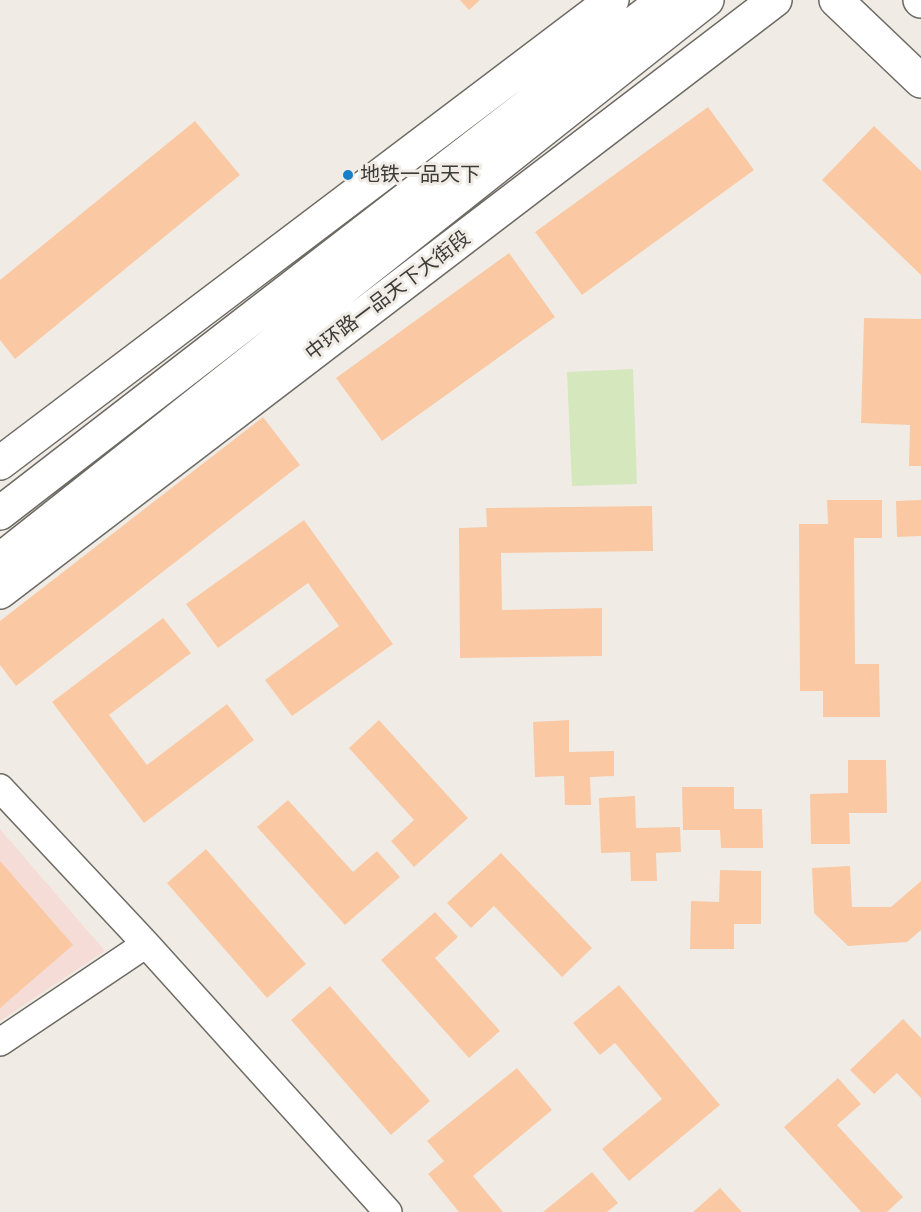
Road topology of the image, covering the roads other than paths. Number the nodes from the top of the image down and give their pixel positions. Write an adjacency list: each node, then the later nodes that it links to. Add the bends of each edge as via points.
1 (612, 0): 7 (main road)
2 (664, 0): 8 (main road)
3 (707, 0): 9 (main road)
4 (775, 0): 10 (main road, 中环路一品天下大街段)
5 (836, 0): 6 (main road)
6 (921, 81)
7 (0, 463)
8 (0, 513)
9 (0, 560)
10 (0, 592)
11 (0, 788): 12 (street)
12 (146, 944): 13 (street); 14 (street)
13 (0, 1042)
14 (388, 1212)

